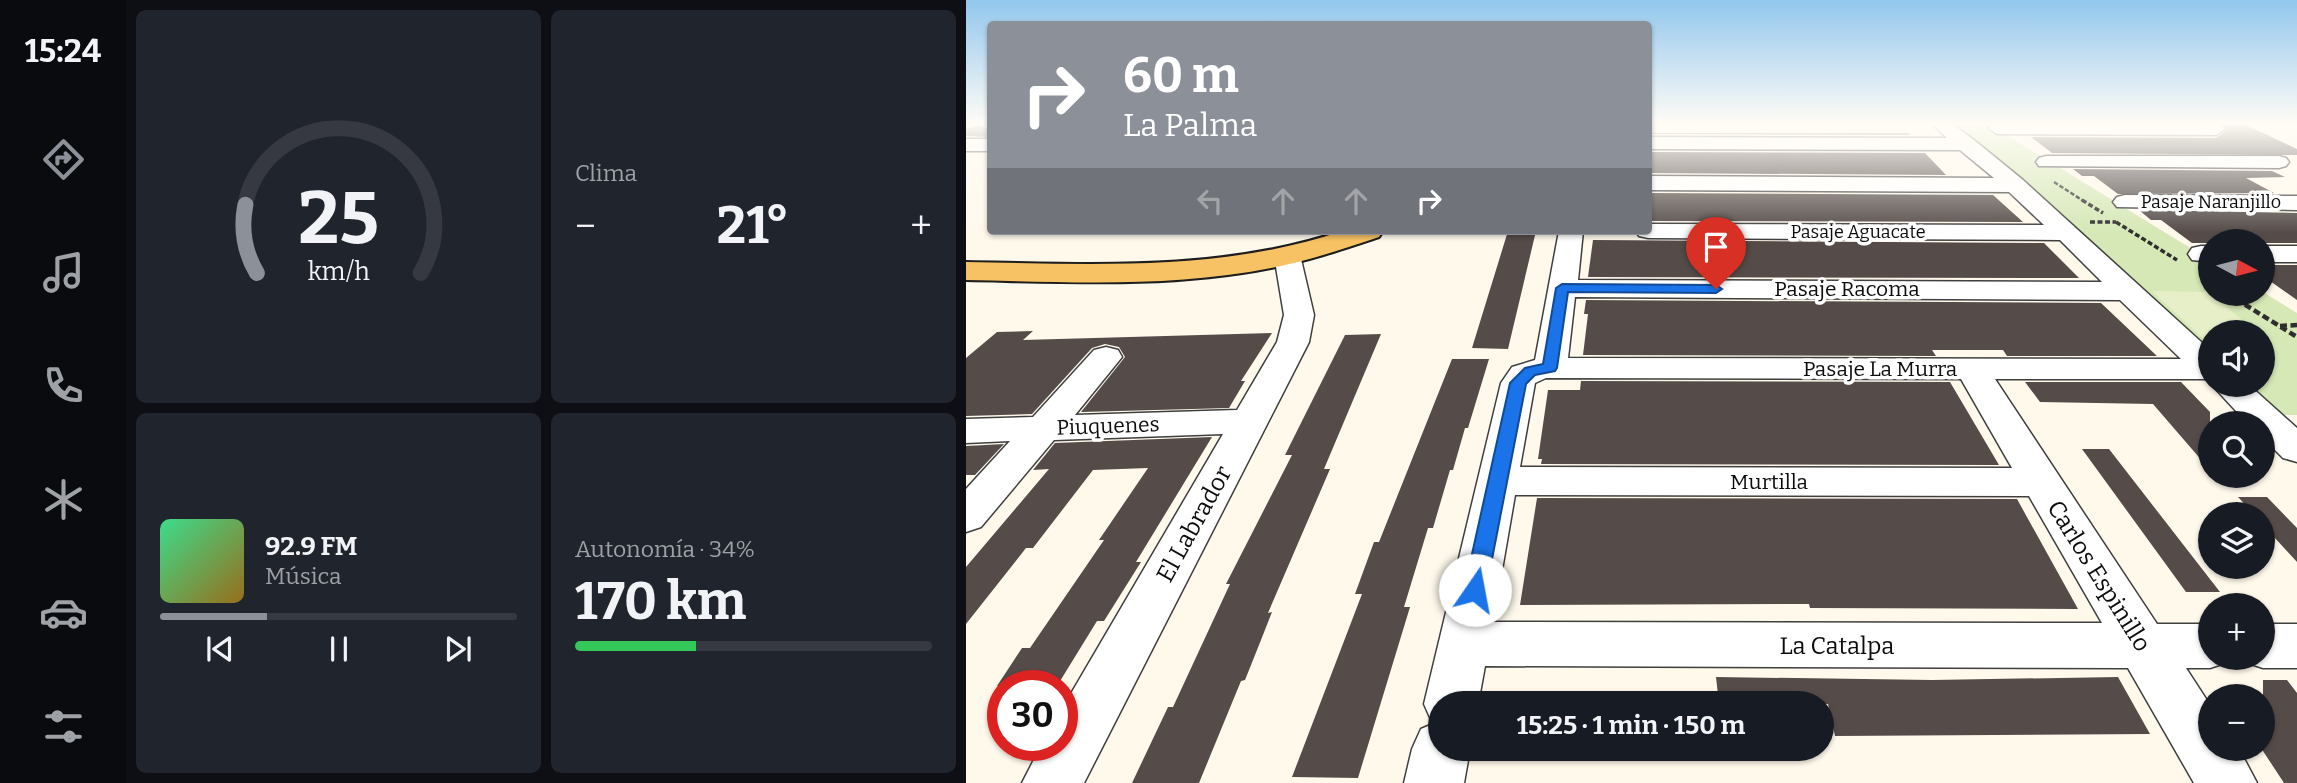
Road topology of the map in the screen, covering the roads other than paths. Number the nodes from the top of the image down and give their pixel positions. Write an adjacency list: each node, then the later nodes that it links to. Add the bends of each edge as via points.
1 (1985, 160): 5 (street)
2 (2288, 166): 3 (street)
3 (2046, 169)
4 (1652, 183): 5 (street)
5 (2015, 185): 9 (street)
6 (2125, 201): 7 (street, Pasaje Naranjillo)
7 (2297, 203)
8 (1652, 231): 9 (street, Pasaje Aguacate)
9 (2067, 233): 17 (street)
10 (1356, 235): 14 (main road)
11 (1571, 235): 16 (street)
12 (2275, 254): 13 (street)
13 (2297, 254)
14 (1287, 256): 15 (main road, via 1151,272); 24 (street, El Labrador, via 1298,327)
15 (966, 271)
16 (1570, 288): 17 (street, Pasaje Racoma); 20 (street)
17 (2128, 291): 19 (street)
18 (1106, 357): 25 (street)
19 (2198, 357)
20 (1550, 368): 22 (street, Pasaje La Murra); 28 (street, via 1536,369 1520,379)
21 (2198, 368): 22 (street, Pasaje La Murra)
22 (1972, 369): 29 (street, Carlos Espinillo)
23 (2242, 397): 27 (street)
24 (1250, 421): 25 (street, Piuquenes); 38 (street, El Labrador)
25 (1043, 429): 26 (street, Piuquenes); 30 (street)
26 (966, 431)
27 (2297, 449)
28 (1497, 481): 29 (street, Murtilla); 31 (street)
29 (2041, 482): 35 (street, Carlos Espinillo)
30 (966, 516)
31 (1463, 644): 35 (street, La Catalpa); 36 (street)
32 (2198, 646): 35 (street, La Catalpa)
33 (2275, 646): 34 (street)
34 (2297, 646)
35 (2142, 647): 40 (street, Carlos Espinillo)
36 (1454, 691)
37 (1439, 761): 39 (street)
38 (1052, 783)
39 (1434, 783)
40 (2227, 783)

